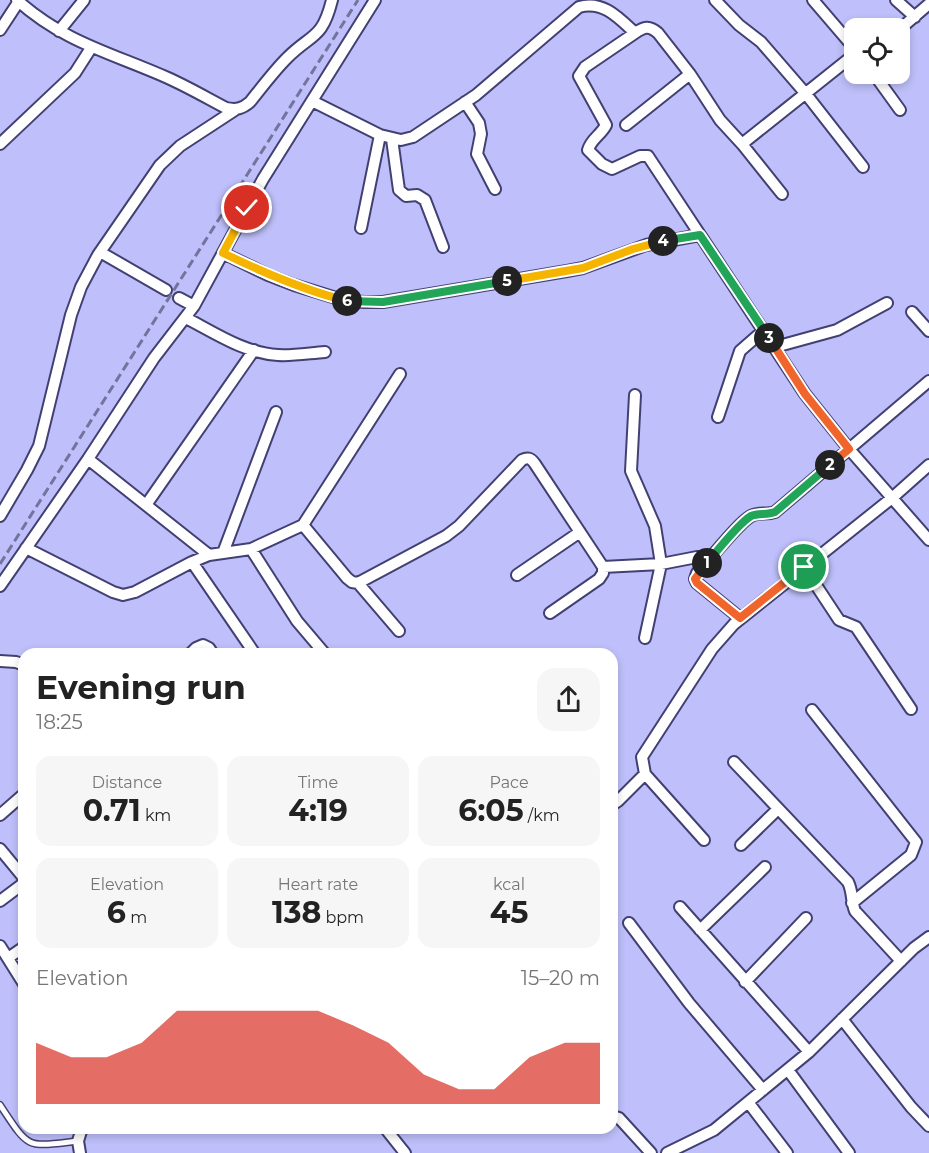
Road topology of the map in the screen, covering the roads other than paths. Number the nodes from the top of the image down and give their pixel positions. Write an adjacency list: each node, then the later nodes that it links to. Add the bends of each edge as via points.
1 (84, 0): 13 (street)
2 (332, 0): 23 (street, via 321,29 287,58 250,102)
3 (375, 0): 21 (street)
4 (715, 0): 20 (street, via 762,42)
5 (813, 0): 15 (street)
6 (896, 0): 10 (street)
7 (18, 1): 12 (street); 13 (street)
8 (599, 1): 14 (street); 22 (street, via 579,7)
9 (929, 4): 10 (street)
10 (915, 17): 11 (street)
11 (910, 21)
12 (0, 30)
13 (59, 31): 16 (street)
14 (634, 33): 18 (street, via 652,28); 34 (street, via 585,67 579,76 606,125 588,150 612,169 648,156)
15 (844, 36)
16 (91, 48): 23 (street); 28 (street, via 75,73)
17 (844, 63): 20 (street)
18 (690, 74): 25 (street); 29 (street, via 720,120)
19 (881, 84): 24 (street)
20 (806, 94): 29 (street); 30 (street)
21 (312, 100): 26 (street); 37 (street)
22 (465, 102): 27 (street, via 413,137); 31 (street, via 479,123 477,154)
23 (236, 110): 36 (street, via 180,146 160,165)
24 (900, 110)
25 (626, 125)
26 (380, 135): 27 (street); 33 (street)
27 (392, 139): 35 (street, via 399,190 406,196 417,195 425,200)
28 (0, 144)
29 (742, 144): 32 (street)
30 (863, 167)
31 (495, 189)
32 (782, 194)
33 (361, 228)
34 (700, 235): 37 (street, via 646,245 583,268 383,302 346,301 268,275); 44 (street)
35 (443, 247)
36 (100, 252): 38 (street); 59 (street, via 71,315 39,446)
37 (223, 253): 41 (street)
38 (166, 290)
39 (179, 298): 41 (street)
40 (887, 303): 46 (street, via 837,330)
41 (194, 306): 43 (street)
42 (912, 312): 45 (street)
43 (186, 318): 47 (street); 55 (street, via 154,358)
44 (764, 330): 46 (street); 53 (street, via 740,351)
45 (929, 332)
46 (776, 347): 54 (street, via 805,394)
47 (254, 350): 48 (street, via 279,355); 58 (street)
48 (326, 352)
49 (400, 374): 60 (street)
50 (929, 381): 54 (street)
51 (635, 395): 69 (street, via 631,471 655,526)
52 (276, 412): 65 (street)
53 (718, 417)
54 (849, 449): 57 (street); 67 (street, via 775,512 746,520)
55 (88, 459): 58 (street); 63 (street)
56 (929, 465): 57 (street)
57 (892, 498): 62 (street); 71 (street)
58 (146, 506): 66 (street)
59 (0, 516)
60 (303, 525): 64 (street); 73 (street, via 347,578)
61 (580, 532): 70 (street); 72 (street); 73 (street, via 535,464 526,458 446,536)
62 (929, 540)
63 (26, 548): 68 (street, via 123,595); 74 (street)
64 (251, 549): 65 (street); 80 (street, via 297,621)
65 (223, 553): 66 (street)
66 (209, 555): 68 (street)
67 (710, 559): 69 (street, via 697,557); 76 (street, via 695,579 697,583)
68 (192, 562): 79 (street)
69 (661, 564): 70 (street); 78 (street)
70 (603, 567): 75 (street, via 599,579)
71 (804, 567): 76 (street); 83 (street, via 839,620 856,627)
72 (517, 574)
73 (358, 583): 77 (street)
74 (0, 586)
75 (550, 613)
76 (740, 618): 86 (street, via 712,649 642,758)
77 (399, 631)
78 (645, 638)
79 (249, 648)
80 (320, 648)
81 (0, 661): 82 (street)
82 (18, 663)
83 (911, 709)
84 (812, 710): 98 (street, via 916,842 911,855)
85 (734, 762): 89 (street)
86 (645, 774): 88 (street); 91 (street)
87 (18, 799): 90 (street)
88 (618, 801)
89 (778, 809): 92 (street); 98 (street, via 848,882)
90 (0, 815)
91 (704, 840)
92 (741, 845)
93 (0, 849): 95 (street)
94 (765, 867): 102 (street)
95 (18, 871)
96 (18, 888): 97 (street)
97 (0, 901)
98 (852, 903): 107 (street)
99 (680, 907): 102 (street)
100 (806, 918): 109 (street)
101 (628, 923): 113 (street, via 683,996)
102 (700, 930): 109 (street)
103 (929, 937): 107 (street)
104 (0, 946): 106 (street)
105 (18, 951): 106 (street)
106 (8, 958): 108 (street)
107 (901, 961): 110 (street)
108 (18, 974)
109 (745, 982): 111 (street)
110 (842, 1019): 111 (street); 117 (street)
111 (809, 1052): 112 (street)
112 (788, 1070): 113 (street); 128 (street)
113 (763, 1090): 114 (street)
114 (748, 1102): 123 (street, via 714,1130); 127 (street)
115 (0, 1105): 118 (lane)
116 (618, 1118): 126 (street)
117 (929, 1126)
118 (18, 1132)
119 (19, 1134): 122 (lane, via 39,1146)
120 (80, 1134): 122 (street)
121 (390, 1134): 125 (street)
122 (78, 1141): 124 (street)
123 (671, 1152)
124 (80, 1153)
125 (405, 1153)
126 (651, 1153)
127 (787, 1153)
128 (849, 1153)

